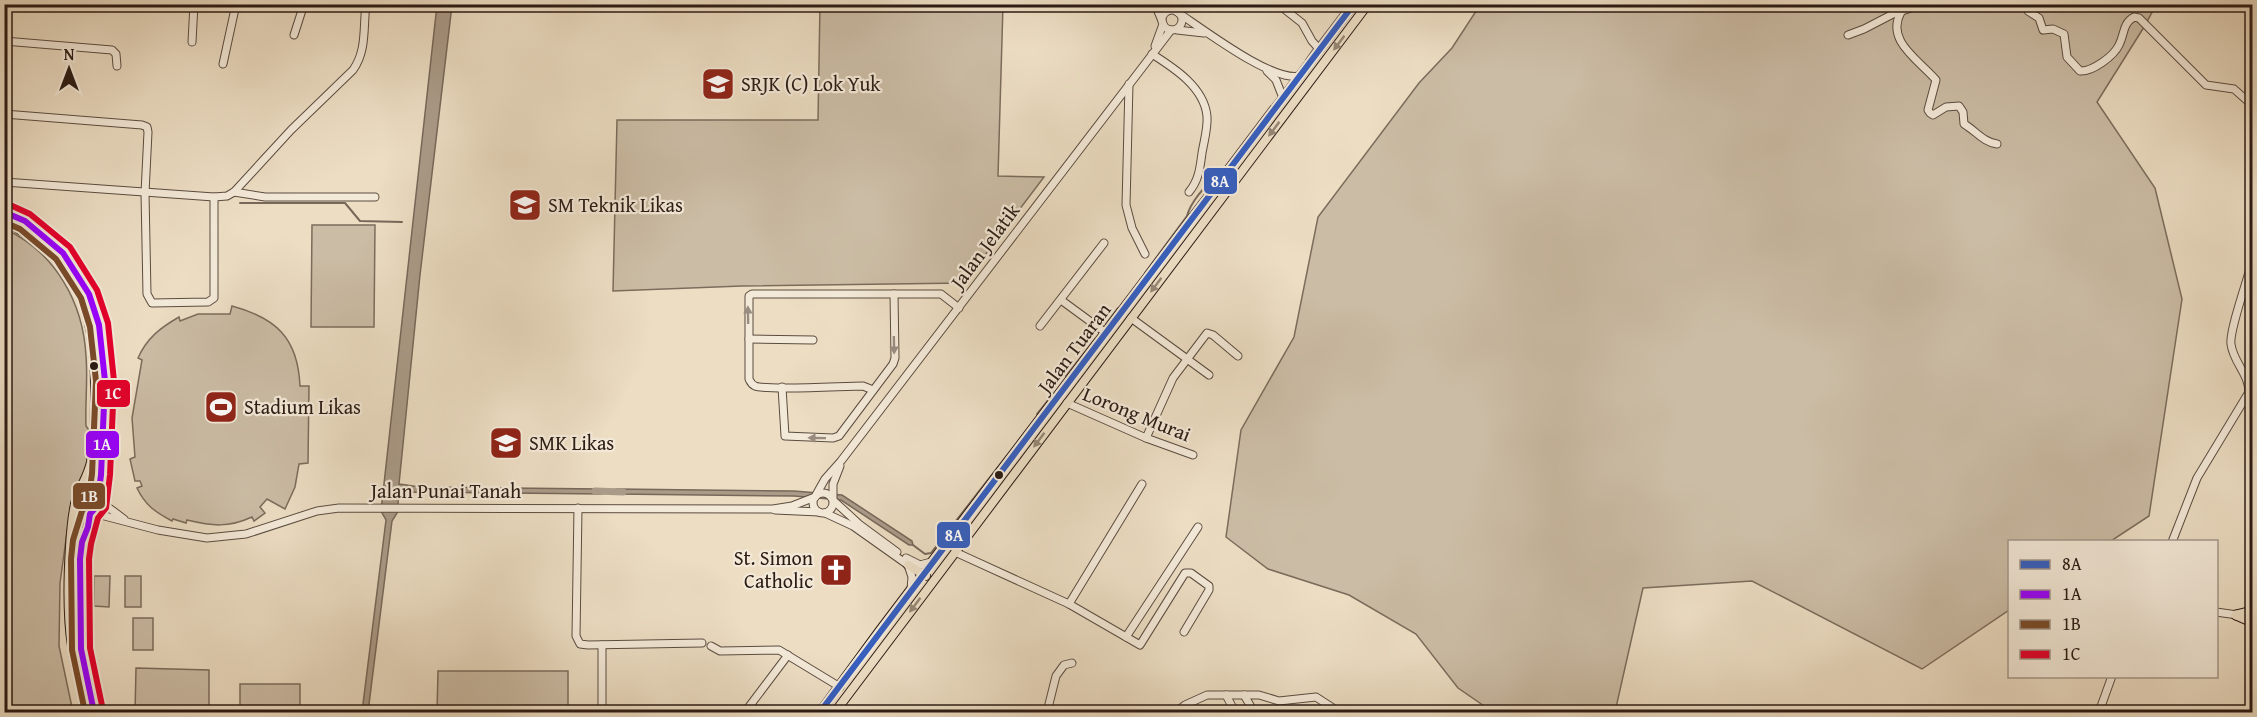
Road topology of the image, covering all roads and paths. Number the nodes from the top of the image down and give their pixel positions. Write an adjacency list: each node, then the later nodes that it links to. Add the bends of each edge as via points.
1 (194, 4): 21 (street)
2 (236, 4): 24 (street)
3 (304, 4): 17 (street)
4 (350, 4): 12 (street)
5 (1155, 4): 15 (street)
6 (1165, 4): 13 (street)
7 (1278, 4): 22 (street, via 1302,23)
8 (1354, 4): 22 (main road, Jalan Tuaran)
9 (1368, 4): 28 (main road, Jalan Tuaran, one-way to 28)
10 (1923, 4): 14 (street)
11 (2028, 4): 31 (street, via 2028,11 2039,18 2043,30 2064,34 2067,57 2080,72 2088,71 2117,49 2126,23 2134,17 2206,85 2234,88)
12 (366, 6): 35 (street, via 363,50 353,70)
13 (1177, 12): 15 (street, via 1168,11); 16 (street, via 1182,23); 18 (street)
14 (1901, 12): 19 (street); 33 (street, via 1896,26 1900,39 1936,80 1930,113 1959,106 1964,124)
15 (1163, 23): 16 (street); 23 (street, Jalan Jelatik)
16 (1174, 30): 18 (street); 23 (street, Jalan Jelatik)
17 (294, 35)
18 (1210, 35): 25 (street)
19 (1848, 35)
20 (4, 41): 26 (street, via 112,50)
21 (192, 42)
22 (1320, 50): 27 (main road, Jalan Tuaran)
23 (1153, 53): 29 (street, Jalan Jelatik); 36 (street, via 1176,70 1205,107 1207,125 1198,175)
24 (223, 63)
25 (1258, 64): 27 (street, via 1289,77); 30 (street, via 1274,77)
26 (117, 66)
27 (1300, 76): 30 (main road, Jalan Tuaran)
28 (1309, 82): 30 (main road, via 1293,98); 48 (main road, Jalan Tuaran, one-way to 48)
29 (1129, 84): 43 (street, via 1126,205); 47 (street, Jalan Jelatik)
30 (1283, 98): 51 (main road, Jalan Tuaran)
31 (2253, 105)
32 (4, 114): 37 (street, via 142,124 148,132)
33 (1996, 144)
34 (4, 182): 37 (street)
35 (234, 192): 38 (street); 39 (street, via 265,197)
36 (1189, 192)
37 (145, 193): 38 (street); 38 (street, via 147,294 152,303 208,302 214,298)
38 (214, 197)
39 (375, 197)
40 (4, 212): 67 (main road, via 25,221 63,253 94,308 105,381)
41 (4, 221): 66 (main road, via 31,236 56,258 86,308 95,373 94,447)
42 (1104, 243): 46 (street)
43 (1145, 254)
44 (2253, 262): 75 (street, via 2230,341 2248,380 2249,392 2197,478)
45 (894, 294): 47 (street, via 941,294); 52 (street, one-way to 45, via 748,296 752,294); 58 (street, one-way to 58, via 895,358)
46 (1061, 300): 50 (street); 51 (street)
47 (958, 308): 62 (street, Jalan Jelatik)
48 (1138, 309): 49 (main road, Jalan Tuaran); 51 (main road, via 1130,311)
49 (1131, 318): 55 (street); 59 (main road, Jalan Tuaran)
50 (1040, 326)
51 (1106, 332): 77 (main road, Jalan Tuaran)
52 (749, 339): 53 (street); 57 (street, via 752,384)
53 (813, 340)
54 (1238, 357): 55 (street, via 1209,332)
55 (1188, 360): 56 (street); 60 (street, via 1168,386)
56 (1209, 375)
57 (782, 387): 58 (street, via 863,386); 58 (street, one-way to 57, via 836,438 787,437)
58 (873, 390)
59 (1067, 403): 60 (street, Lorong Murai); 73 (main road, Jalan Tuaran, one-way to 73)
60 (1146, 438): 61 (street, Lorong Murai)
61 (1193, 455)
62 (842, 461): 64 (street, Jalan Jelatik); 65 (street, Jalan Jelatik, via 832,484)
63 (1143, 483): 81 (street)
64 (816, 496): 65 (street, via 825,493); 69 (street); 70 (street, via 813,505)
65 (833, 500): 70 (street, via 833,507); 77 (street, via 910,562 924,565)
66 (76, 502): 67 (main road, via 82,494 89,494); 71 (main road, via 80,513); 98 (main road, via 70,546 71,644)
67 (97, 502): 71 (main road); 72 (street, Jalan Punai Tanah)
68 (578, 508): 69 (street, Jalan Punai Tanah); 72 (street, Jalan Punai Tanah, via 401,507 317,511 255,532 220,537 172,533); 90 (street, via 576,636 580,644)
69 (773, 509): 70 (street)
70 (822, 512): 78 (street, via 853,526)
71 (92, 514): 72 (street, Jalan Punai Tanah); 99 (main road, via 80,559 80,626)
72 (126, 521)
73 (975, 525): 76 (main road, Jalan Tuaran); 79 (main road, via 934,573)
74 (1198, 527): 88 (street)
75 (2173, 540)
76 (955, 552): 81 (street); 105 (main road, Jalan Tuaran, one-way to 105)
77 (935, 560): 79 (main road, Jalan Tuaran)
78 (908, 565): 79 (main road); 80 (street, via 912,577)
79 (923, 575): 80 (main road, Jalan Tuaran)
80 (910, 591): 95 (main road, Jalan Tuaran)
81 (1069, 604): 88 (street)
82 (2253, 611): 84 (highway)
83 (2218, 612): 84 (street)
84 (2236, 615): 85 (street); 86 (highway)
85 (2253, 617)
86 (2253, 622)
87 (1184, 632): 88 (street, via 1209,590 1209,585 1188,572 1140,645)
88 (1126, 637)
89 (702, 644): 90 (street)
90 (602, 645): 100 (street)
91 (711, 646): 92 (street, via 720,651 778,650)
92 (788, 655): 95 (street); 103 (street)
93 (1072, 663): 106 (street, via 1064,665 1056,676)
94 (2111, 678): 111 (street)
95 (840, 687): 104 (main road, Jalan Tuaran)
96 (1226, 695): 97 (street); 107 (street, via 1207,695); 108 (street)
97 (1244, 695): 109 (street); 110 (street, via 1279,701 1316,697)
98 (87, 712)
99 (94, 712)
100 (602, 712)
101 (672, 712): 102 (street)
102 (679, 712)
103 (745, 712)
104 (820, 712)
105 (835, 712)
106 (1047, 712)
107 (1176, 712)
108 (1235, 712)
109 (1254, 712)
110 (1339, 712)
111 (2099, 712)

